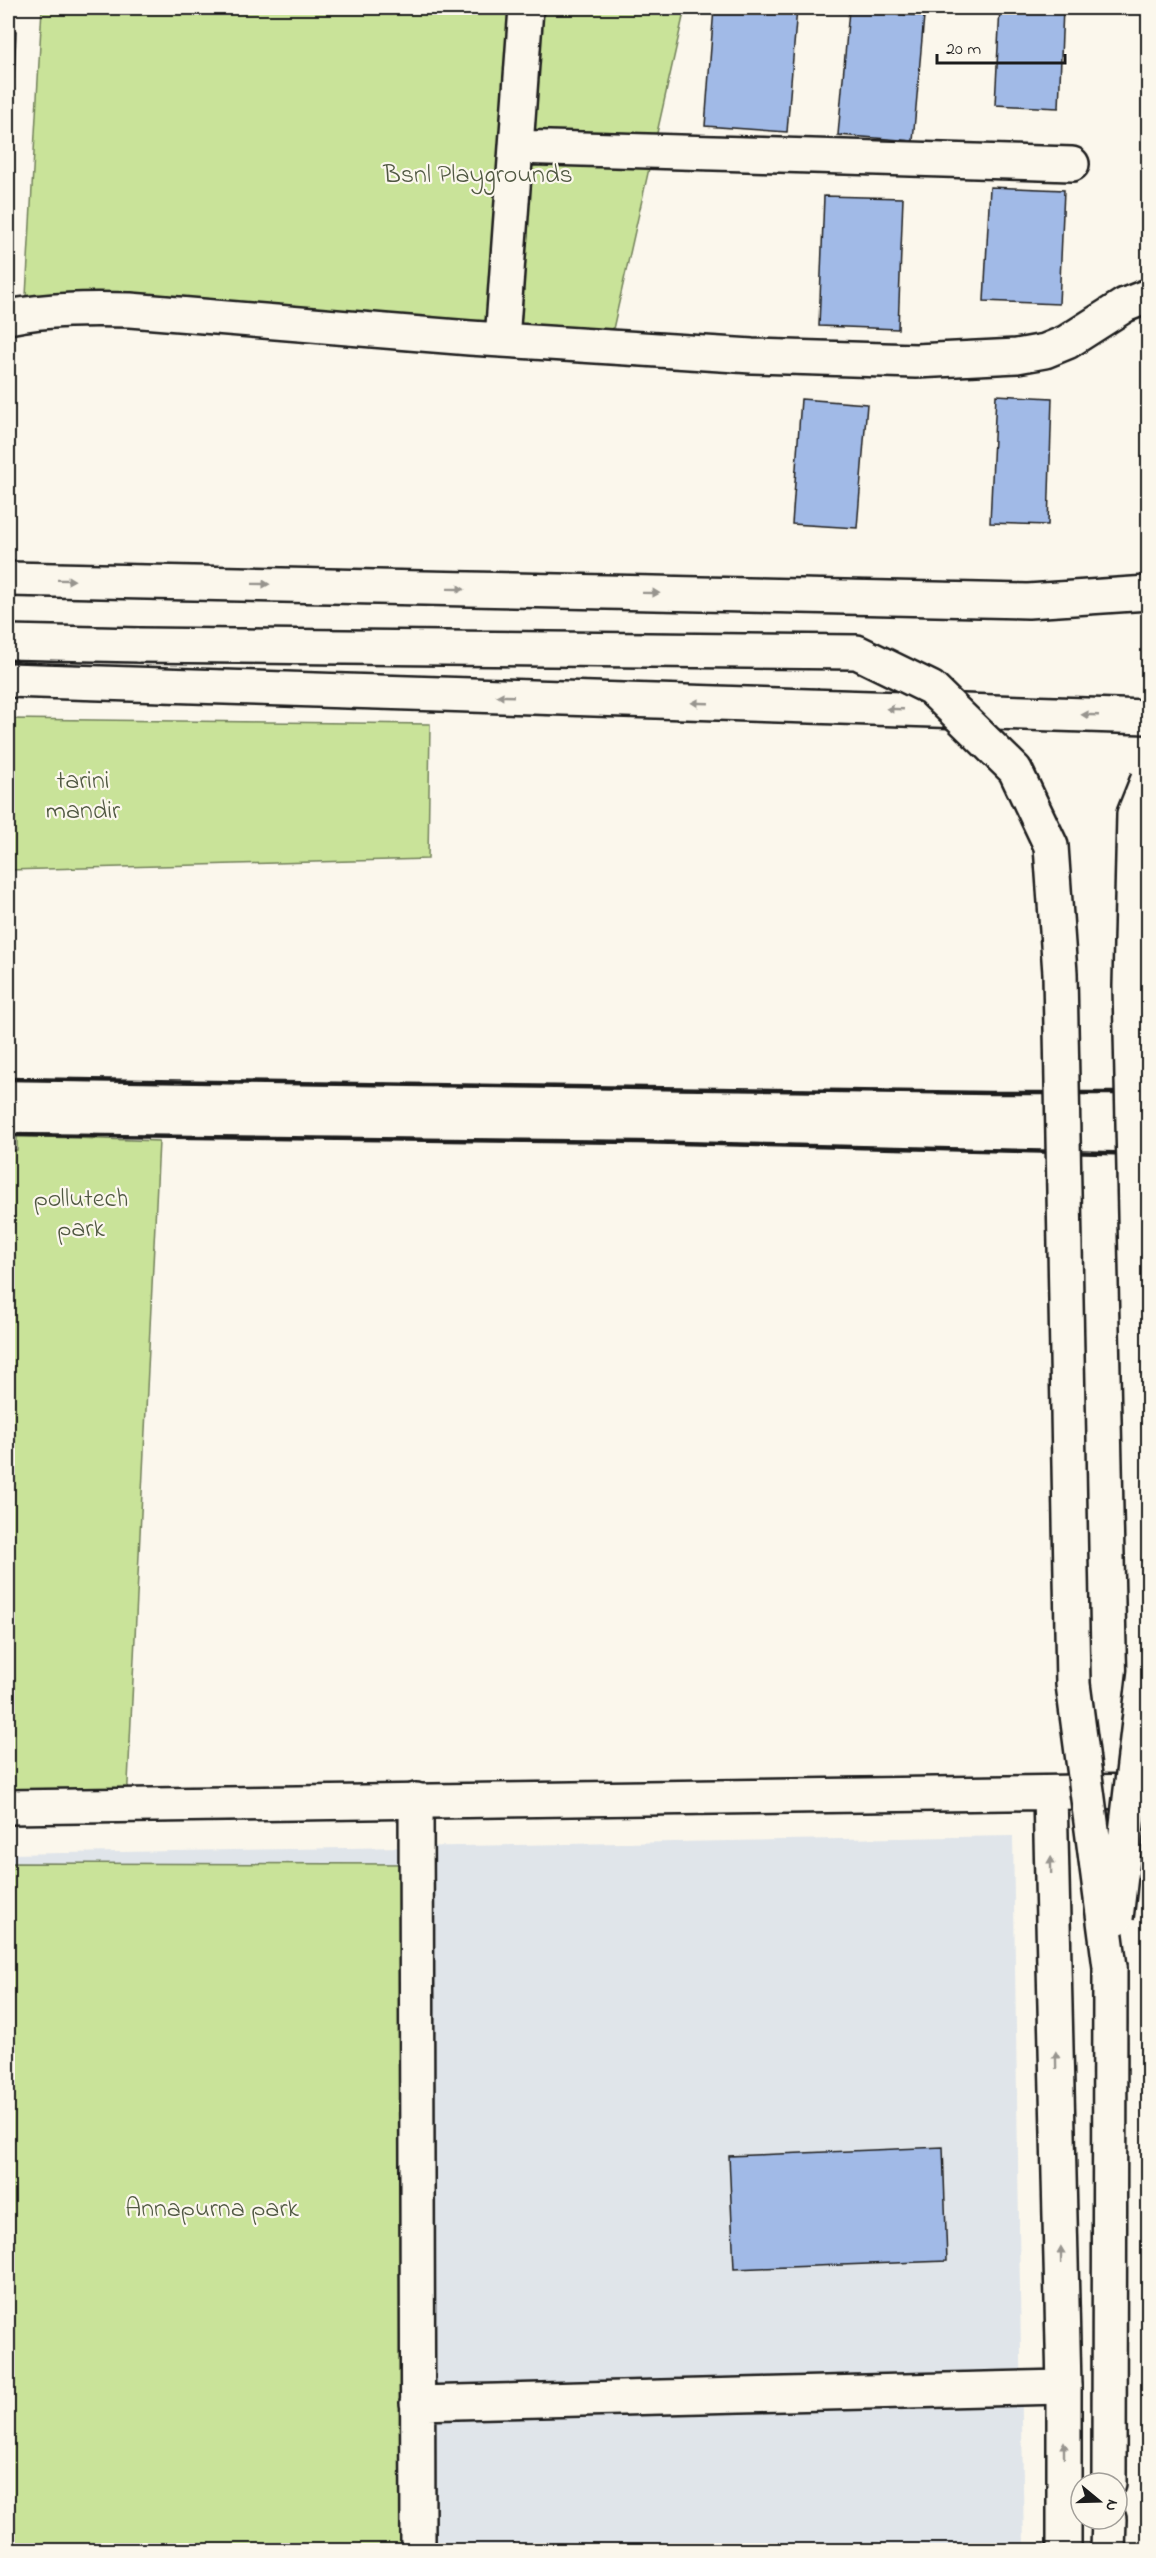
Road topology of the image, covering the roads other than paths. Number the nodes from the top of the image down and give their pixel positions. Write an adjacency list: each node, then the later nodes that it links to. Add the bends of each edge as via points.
1 (526, 8): 2 (street)
2 (516, 147): 3 (street); 6 (street)
3 (1072, 164)
4 (1149, 296): 6 (street, via 1125,305 1067,342 1017,356 916,361 752,356)
5 (8, 317): 6 (street, via 38,311 130,310)
6 (502, 340)
7 (8, 579): 8 (street, one-way to 8, via 1028,601)
8 (1149, 592)
9 (8, 642): 17 (street, bridge, via 857,652 931,688 1015,770 1051,846 1061,985 1073,1684)
10 (8, 680): 11 (street, one-way to 10)
11 (1149, 717)
12 (1149, 779): 17 (street, bridge, via 1134,814 1130,986 1145,1671)
13 (1149, 1791): 14 (street)
14 (1050, 1794): 15 (street); 18 (street, one-way to 14)
15 (416, 1800): 16 (street); 19 (street)
16 (8, 1807)
17 (1110, 1967): 20 (street)
18 (1064, 2387): 19 (street); 23 (street, one-way to 18)
19 (417, 2403): 22 (street)
20 (1109, 2471)
21 (1108, 2531): 24 (street)
22 (418, 2550)
23 (1064, 2550)
24 (1108, 2550)

